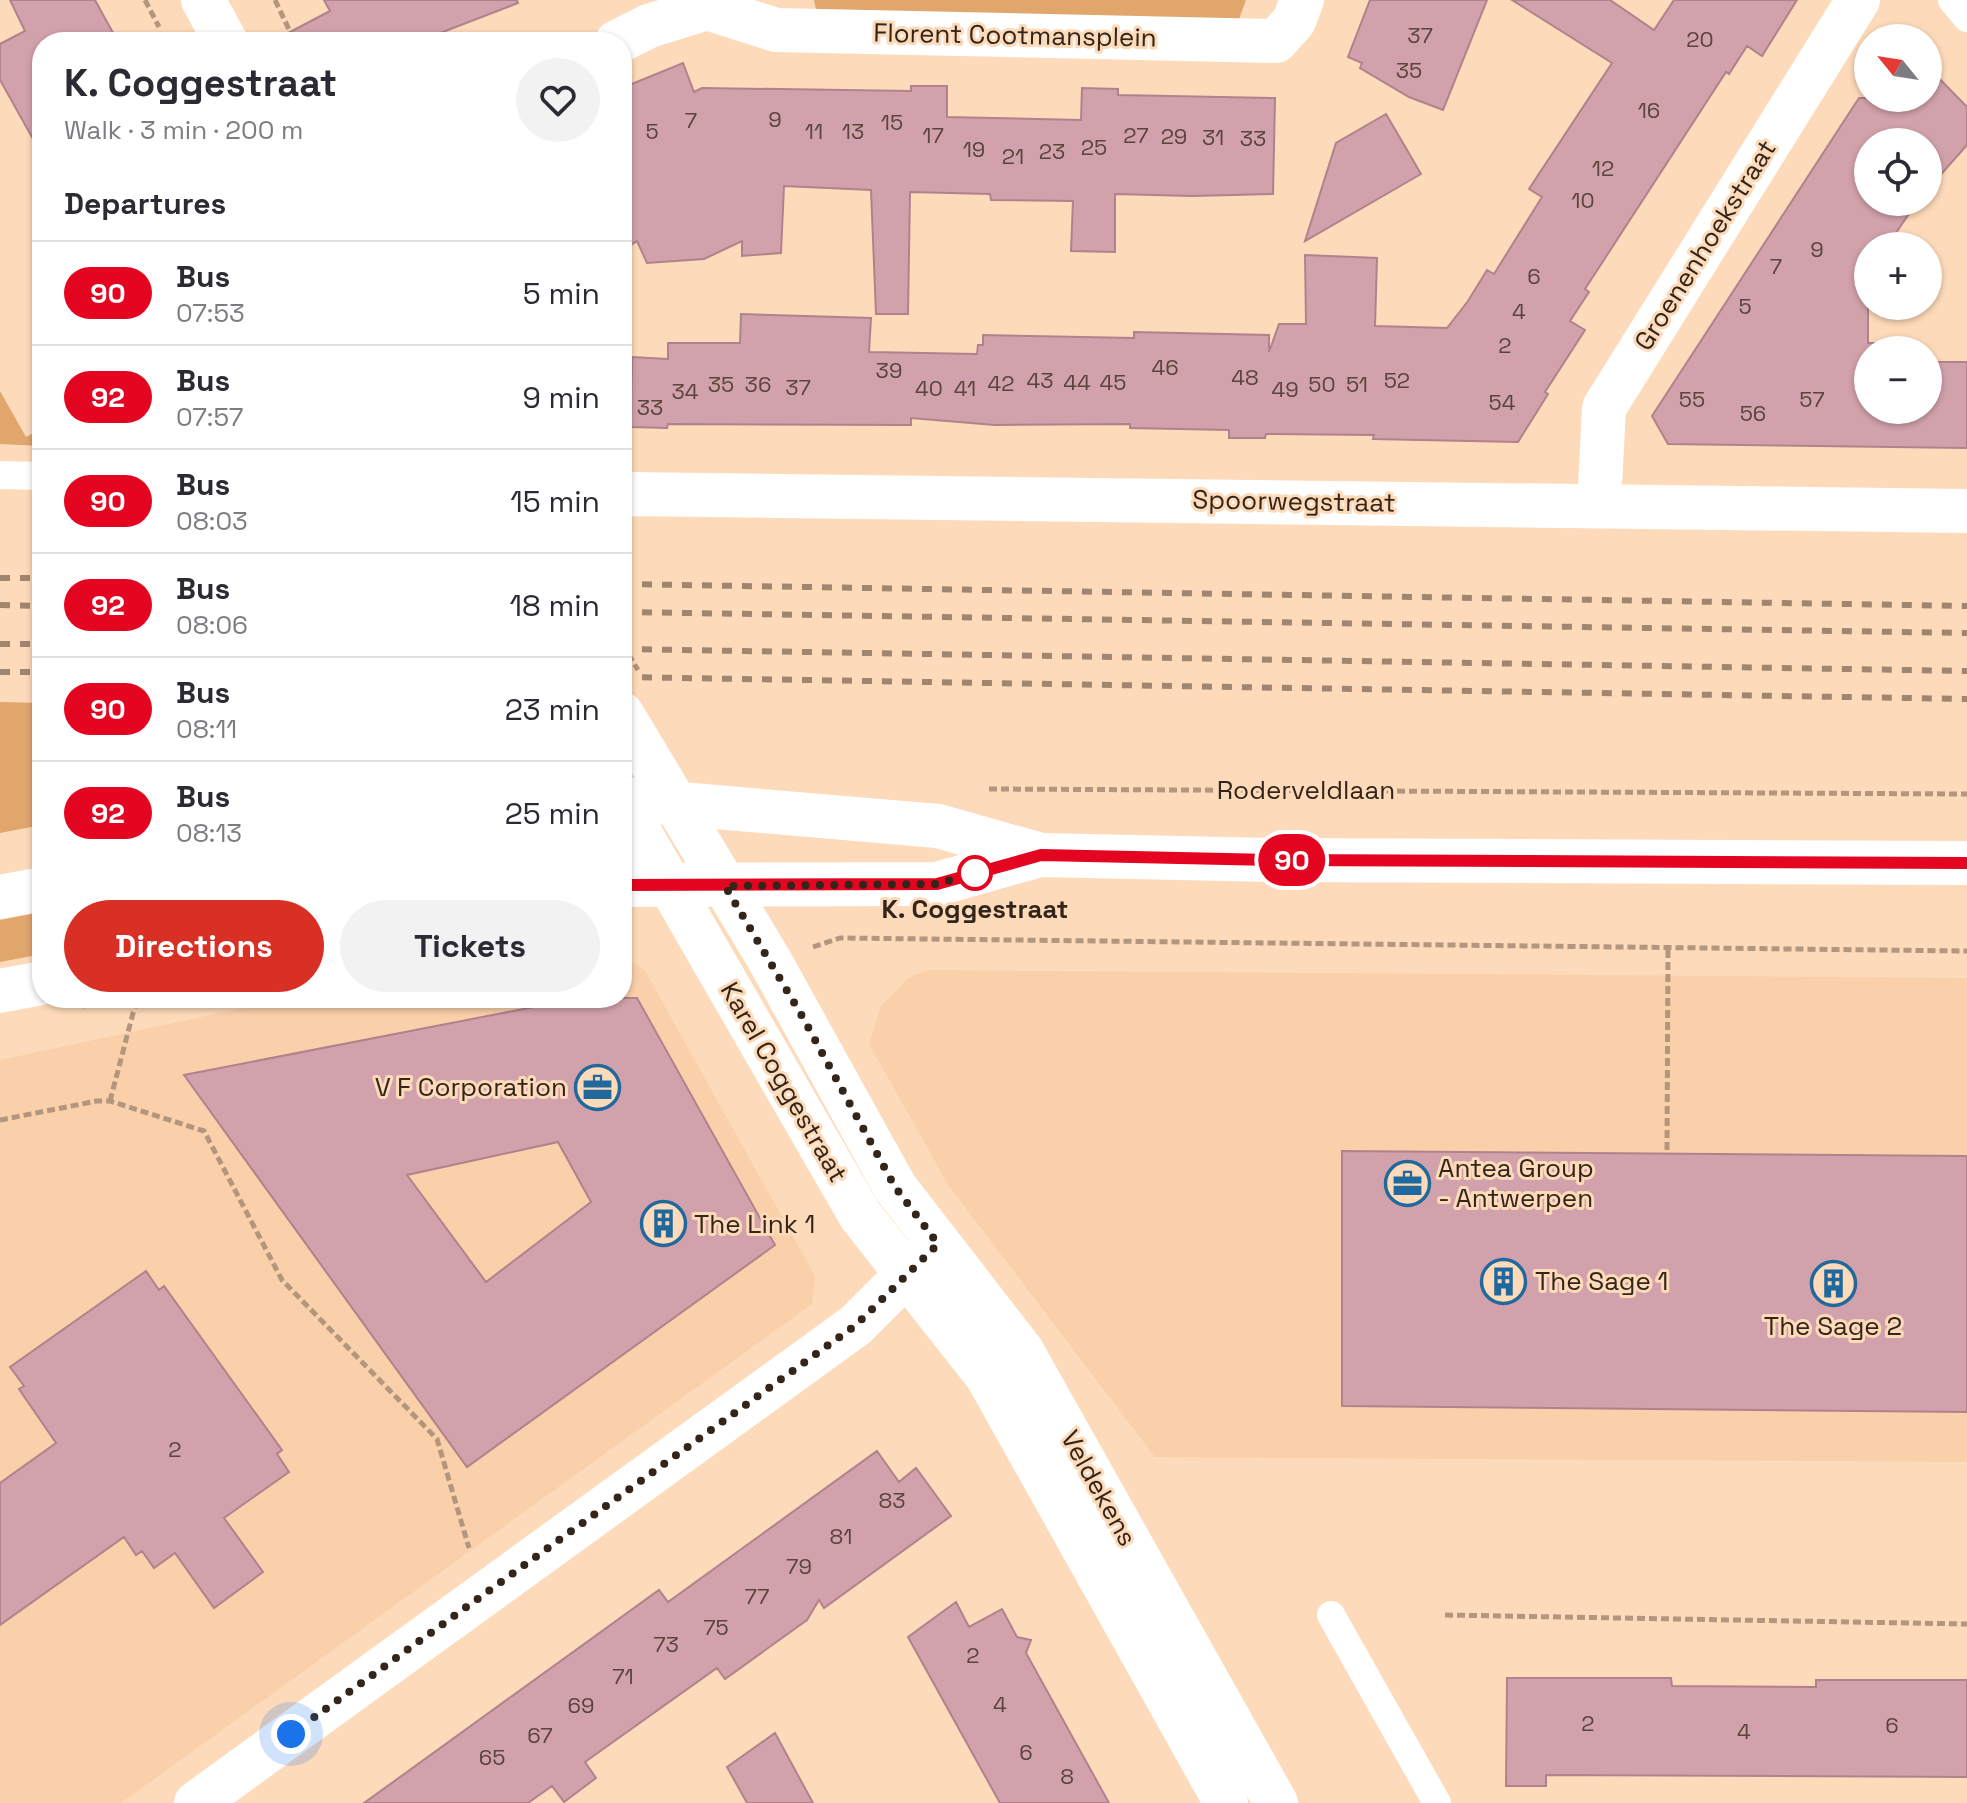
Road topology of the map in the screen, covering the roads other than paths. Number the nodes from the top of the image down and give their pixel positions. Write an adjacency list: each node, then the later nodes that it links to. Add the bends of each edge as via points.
1 (203, 0): 7 (street)
2 (1302, 0): 5 (street, Florent Cootmansplein, via 1294,21 1276,41 776,30)
3 (1858, 0): 12 (street, Groenenhoekstraat, via 1604,408)
4 (1952, 0): 6 (lane)
5 (710, 4): 8 (street, Florent Cootmansplein)
6 (1967, 18)
7 (221, 32)
8 (632, 34)
9 (0, 475): 10 (lane)
10 (32, 476)
11 (632, 494): 12 (street, Spoorwegstraat)
12 (1599, 505): 13 (street, Spoorwegstraat)
13 (1967, 511)
14 (632, 731): 16 (street, Karel Coggestraat)
15 (632, 802): 16 (street)
16 (676, 804): 18 (street, via 938,826); 22 (street, Karel Coggestraat)
17 (632, 818): 20 (street, Karel Coggestraat)
18 (1041, 855): 19 (street); 22 (street, via 937,884)
19 (1967, 863)
20 (670, 884): 21 (street); 22 (street); 28 (street, Karel Coggestraat, via 860,1215)
21 (632, 885)
22 (725, 886): 27 (street, Karel Coggestraat, via 895,1187)
23 (32, 891): 24 (street)
24 (0, 897)
25 (32, 985): 26 (street)
26 (0, 991)
27 (938, 1244): 28 (street); 30 (street, Veldekens, via 1022,1351)
28 (906, 1275): 31 (street, Veldekens, via 987,1376); 32 (street, via 856,1325)
29 (1331, 1615): 35 (lane)
30 (1243, 1744): 31 (street); 34 (street, Veldekens)
31 (1205, 1765): 33 (street, Veldekens)
32 (196, 1803)
33 (1226, 1803)
34 (1276, 1803)
35 (1437, 1803)

